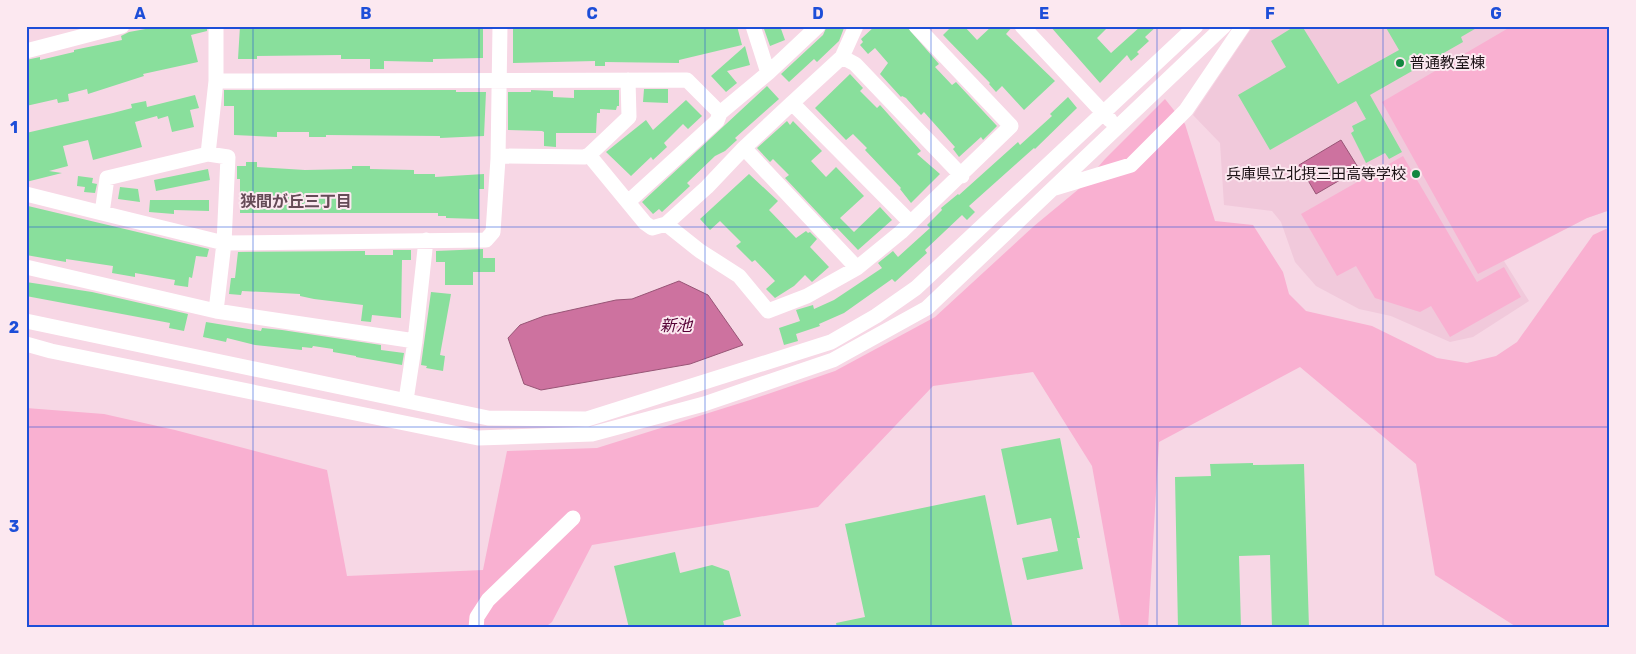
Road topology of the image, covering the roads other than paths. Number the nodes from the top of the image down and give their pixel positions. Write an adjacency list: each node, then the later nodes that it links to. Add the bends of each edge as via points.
1 (122, 26): 12 (street)
2 (216, 26): 17 (street)
3 (500, 26): 15 (street)
4 (753, 26): 14 (street)
5 (818, 26): 14 (street)
6 (856, 26): 13 (street)
7 (916, 26): 26 (street, via 1010,126)
8 (1022, 26): 20 (street)
9 (1196, 26): 20 (street)
10 (1224, 26): 21 (street)
11 (1243, 26): 27 (street, via 1186,110 1131,165)
12 (26, 51)
13 (842, 57): 18 (street); 26 (street, via 855,64)
14 (768, 73): 19 (street)
15 (499, 80): 16 (street); 17 (street); 25 (street)
16 (628, 80): 19 (street, via 687,80); 24 (street, via 629,118)
17 (216, 82): 23 (street)
18 (792, 103): 22 (street); 31 (street)
19 (720, 113): 29 (street, via 717,122)
20 (1103, 113): 21 (street); 41 (street, via 916,288 831,342 587,419 488,418)
21 (1118, 127): 27 (street)
22 (744, 148): 32 (street); 36 (street)
23 (208, 154): 30 (street, via 107,178); 34 (street, via 228,158)
24 (589, 155): 25 (street); 29 (street)
25 (498, 156): 33 (street, via 493,232 486,240)
26 (962, 176): 31 (street)
27 (1051, 190): 40 (street, via 927,308 833,360 704,404 592,434 478,438)
28 (26, 194): 30 (street)
29 (628, 202): 32 (street, via 652,228)
30 (102, 213): 34 (street)
31 (911, 223): 36 (street)
32 (666, 224): 36 (street, via 739,276 768,312 807,296)
33 (426, 240): 34 (street); 39 (street)
34 (224, 242): 37 (street)
35 (26, 267): 37 (street)
36 (858, 268)
37 (216, 311): 39 (street)
38 (26, 321): 41 (street)
39 (415, 341): 41 (street)
40 (26, 344)
41 (406, 400)
42 (573, 518): 43 (street, via 488,600 477,618)
43 (476, 628)

